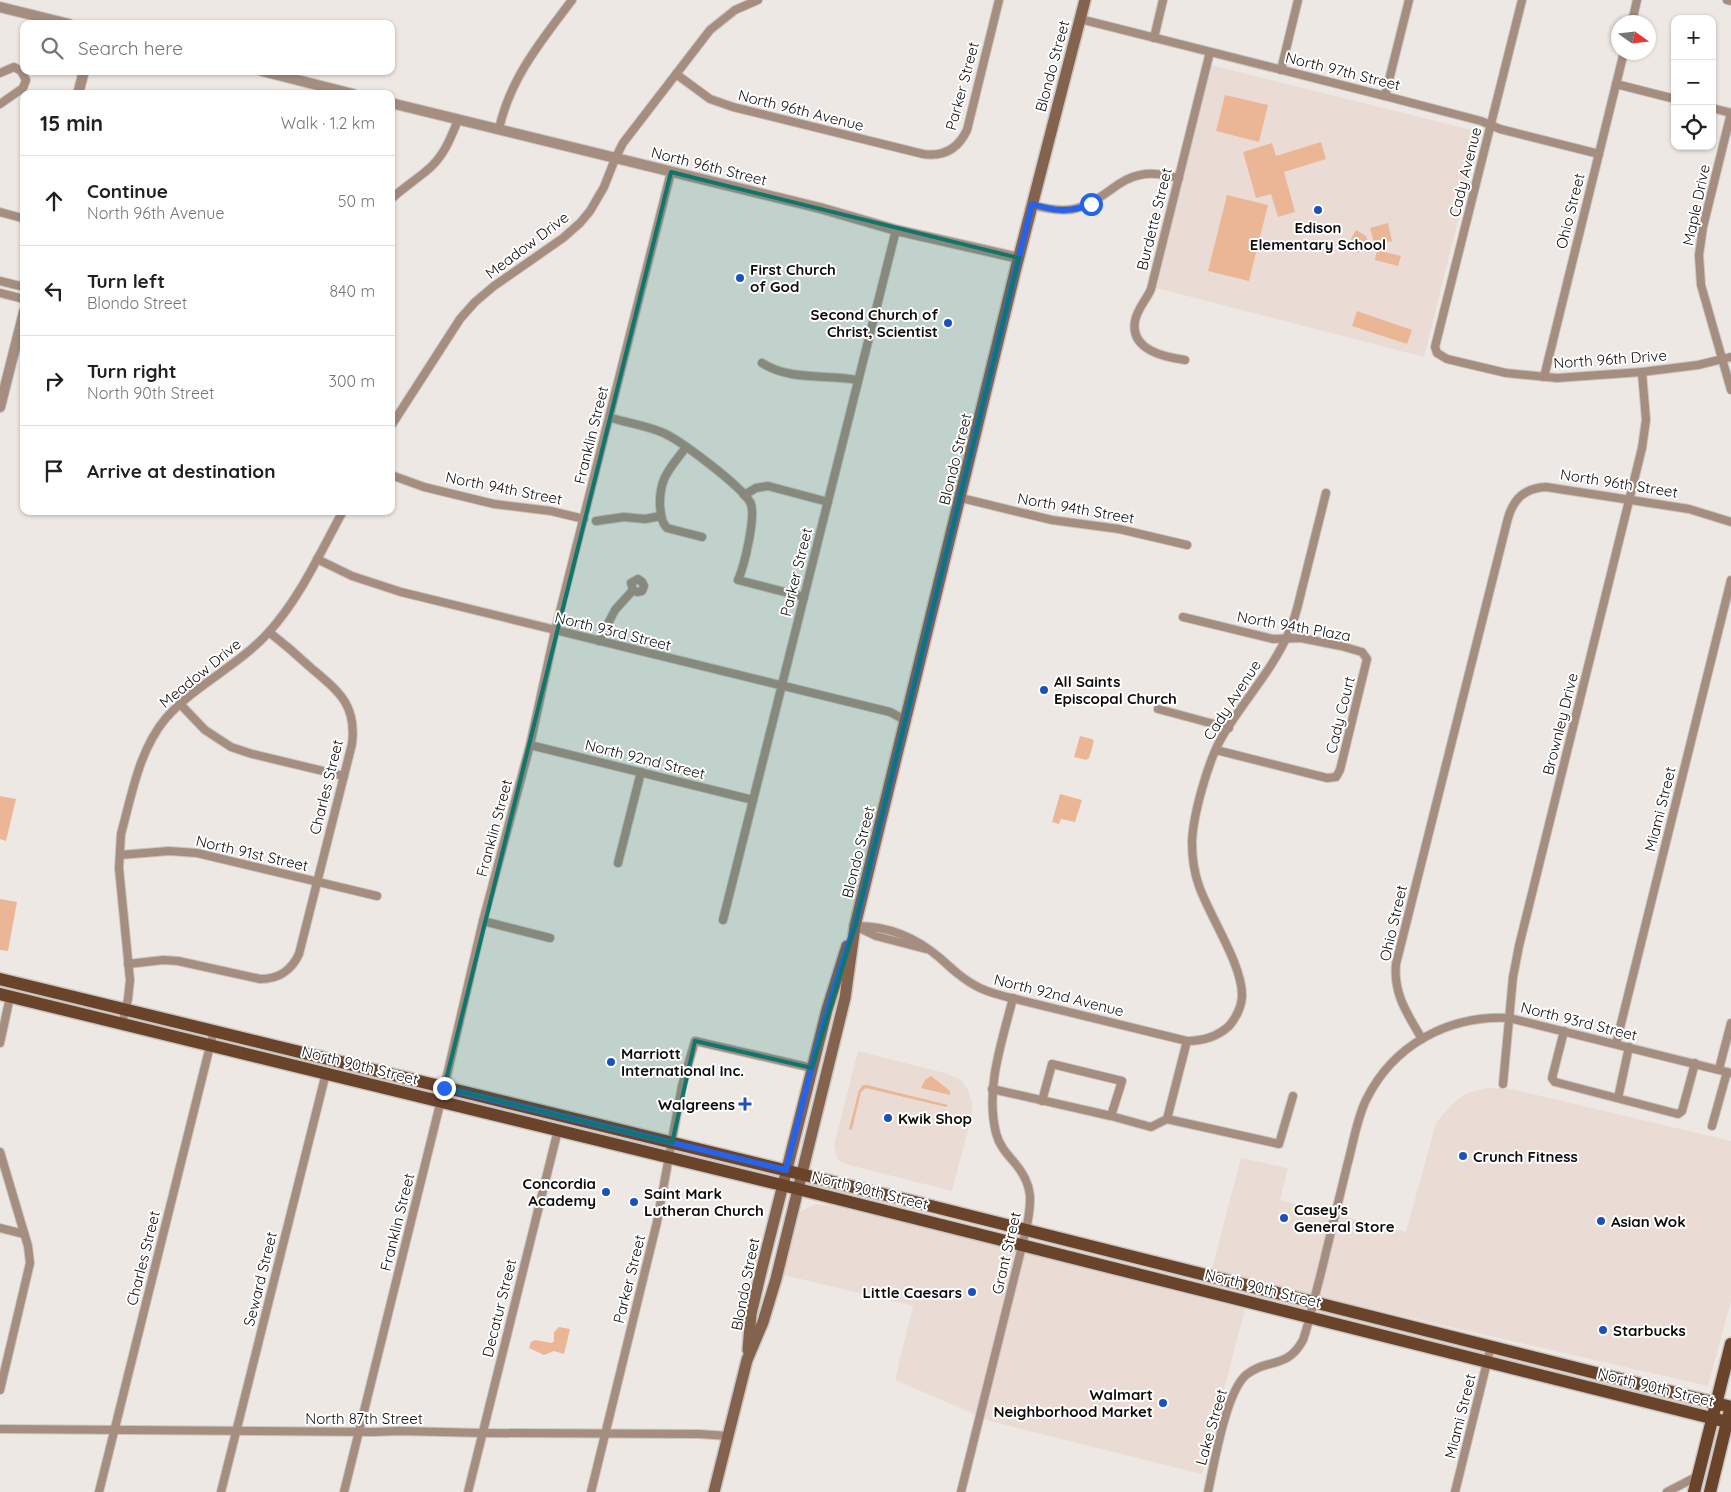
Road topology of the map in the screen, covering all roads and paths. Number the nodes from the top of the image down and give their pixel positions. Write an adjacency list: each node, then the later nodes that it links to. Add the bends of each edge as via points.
1 (572, 0): 39 (street, via 521,71)
2 (758, 0): 22 (street, Meadow Drive, via 721,20)
3 (999, 0): 41 (street, Parker Street, via 966,130 952,150)
4 (1085, 0): 14 (main road, Blondo Street)
5 (1163, 0): 16 (street)
6 (1298, 0): 19 (street)
7 (1410, 0): 31 (street)
8 (1522, 0): 38 (street, Cady Avenue)
9 (1637, 0): 13 (street)
10 (1727, 0): 11 (street)
11 (1731, 1)
12 (0, 7): 15 (street)
13 (1634, 15)
14 (1080, 19): 16 (street, North 97th Street); 46 (main road, Blondo Street)
15 (53, 20)
16 (1154, 38): 17 (street, North 97th Street)
17 (1210, 52): 19 (street, North 97th Street); 44 (street, Burdette Street)
18 (1622, 60): 26 (street, Ohio Street)
19 (1281, 70): 31 (street, North 97th Street)
20 (20, 71): 21 (street, via 14,68)
21 (0, 73)
22 (676, 74): 41 (street, North 96th Avenue, via 710,99 733,107); 42 (street, Meadow Drive)
23 (23, 75): 27 (street, via 26,80)
24 (83, 75): 28 (street)
25 (278, 75): 29 (street)
26 (1616, 84): 32 (street); 40 (street, Ohio Street)
27 (21, 90)
28 (79, 90)
29 (337, 90)
30 (20, 91): 33 (street)
31 (1385, 96): 38 (street, North 97th Street)
32 (1671, 98)
33 (0, 104)
34 (395, 104): 37 (street, North 96th Street)
35 (1716, 109): 36 (street)
36 (1731, 113): 59 (street, Maple Drive, via 1699,255 1701,285)
37 (458, 120): 39 (street, North 96th Street); 45 (street, via 438,160 427,171)
38 (1490, 125): 40 (street, North 97th Street); 56 (street, Cady Avenue)
39 (498, 129): 42 (street, North 96th Street)
40 (1599, 154): 62 (street, Ohio Street)
41 (927, 155)
42 (614, 159): 43 (street, North 96th Street); 67 (street, Meadow Drive, via 598,198 580,223 475,302 445,340)
43 (671, 172): 49 (street, North 96th Street); 66 (street, Franklin Street)
44 (1179, 178): 46 (street, via 1138,175 1091,204 1073,210 1060,211); 58 (street, Burdette Street, via 1151,289 1137,314 1135,328 1138,340 1147,349)
45 (395, 190)
46 (1032, 204): 50 (main road, Blondo Street)
47 (0, 212): 48 (street)
48 (20, 217)
49 (896, 230): 50 (street, North 96th Street); 63 (street, Parker Street)
50 (1019, 258): 72 (main road, Blondo Street)
51 (0, 282): 52 (street)
52 (20, 286)
53 (0, 293): 54 (street)
54 (20, 298)
55 (20, 328): 65 (street)
56 (1436, 350): 62 (street, North 96th Drive, via 1447,359 1506,373)
57 (1731, 357): 59 (street, North 96th Drive)
58 (1185, 360)
59 (1722, 360): 61 (street, North 96th Drive); 64 (street, Maple Drive)
60 (762, 362): 63 (street, via 786,374)
61 (1642, 372): 62 (street, North 96th Drive); 73 (street, Brownley Drive, via 1646,429)
62 (1544, 377)
63 (858, 380): 74 (street, Parker Street)
64 (1731, 390)
65 (0, 407)
66 (609, 417): 68 (street, via 662,432); 78 (street, Franklin Street)
67 (395, 420)
68 (686, 447): 71 (street); 77 (street, via 662,483 659,495)
69 (395, 476): 78 (street, North 94th Street, via 494,504)
70 (1326, 493): 90 (street, Cady Avenue, via 1298,606)
71 (744, 494): 74 (street, via 768,486); 86 (street, via 753,515 738,580)
72 (961, 498): 82 (street, North 94th Street, via 1052,520 1119,529); 96 (main road, Blondo Street)
73 (1630, 500): 75 (street, North 96th Street, via 1546,487 1523,493); 80 (street, North 96th Street, via 1689,509); 116 (street, Brownley Drive, via 1519,946)
74 (828, 502): 86 (street, Parker Street)
75 (1510, 510): 121 (street, Ohio Street, via 1396,964 1400,999)
76 (341, 515): 83 (street, Meadow Drive)
77 (661, 516): 79 (street); 81 (street, via 667,528)
78 (584, 519): 88 (street, Franklin Street)
79 (596, 521)
80 (1731, 522)
81 (702, 537)
82 (1187, 545)
83 (317, 560): 88 (street, North 93rd Street, via 378,586); 89 (street, Meadow Drive, via 293,602)
84 (1731, 580): 124 (street, Miami Street)
85 (632, 590): 91 (street, via 615,610)
86 (804, 597): 93 (street, Parker Street)
87 (1183, 618): 90 (street, North 94th Plaza, via 1273,639)
88 (555, 631): 91 (street, North 93rd Street); 98 (street, Franklin Street)
89 (269, 632): 94 (street, Meadow Drive, via 241,659); 101 (street, Charles Street, via 345,700 352,717 353,733)
90 (1286, 638): 92 (street, North 94th Plaza, via 1341,646 1362,652); 97 (street, Cady Avenue)
91 (599, 641): 93 (street, North 93rd Street)
92 (1367, 659): 99 (street, Cady Court, via 1336,777 1327,778)
93 (782, 686): 96 (street, North 93rd Street, via 890,712); 102 (street, Parker Street)
94 (181, 705): 101 (street, via 205,730 231,747); 103 (street, Meadow Drive, via 160,726 143,757 121,834)
95 (1158, 709): 97 (street)
96 (905, 720): 109 (main road, Blondo Street)
97 (1229, 728): 99 (street, Cady Avenue)
98 (530, 745): 100 (street, North 92nd Street); 108 (street, Franklin Street)
99 (1216, 750): 122 (street, Cady Avenue, via 1194,828 1193,862 1199,888 1236,971 1242,995 1234,1019 1225,1029 1210,1038)
100 (641, 772): 102 (street, North 92nd Street); 104 (street)
101 (344, 776): 105 (street, Charles Street)
102 (753, 800): 107 (street, Parker Street)
103 (120, 854): 105 (street, North 91st Street, via 197,853); 111 (street, Meadow Drive)
104 (618, 864)
105 (317, 882): 106 (street, North 91st Street); 111 (street, Charles Street, via 300,952 282,974 260,979 178,961)
106 (377, 896)
107 (723, 920)
108 (483, 921): 110 (street); 132 (street, Franklin Street)
109 (855, 926): 114 (street, North 92nd Avenue, via 876,936 930,950 976,986); 128 (main road, Blondo Street, via 832,993); 146 (main road, Blondo Street, via 845,998)
110 (550, 938)
111 (128, 964): 115 (street, Meadow Drive, via 130,990)
112 (0, 979): 115 (main road, North 90th Street)
113 (5, 996): 118 (main road, North 90th Street); 123 (street)
114 (1013, 998): 122 (street, North 92nd Avenue); 133 (street, Grant Street)
115 (126, 1010): 118 (street, Meadow Drive); 119 (main road, North 90th Street)
116 (1509, 1018): 120 (street, North 93rd Street); 121 (street, North 93rd Street, via 1462,1022); 131 (street, Brownley Drive)
117 (1731, 1023): 129 (street)
118 (122, 1024): 125 (main road, North 90th Street)
119 (214, 1030): 125 (street, Charles Street); 132 (main road, North 90th Street)
120 (1564, 1031): 124 (street, North 93rd Street); 135 (street, via 1552,1078 1555,1082)
121 (1422, 1039): 153 (street, via 1382,1074 1362,1111)
122 (1190, 1041): 139 (street)
123 (0, 1043)
124 (1616, 1044): 126 (street, North 93rd Street)
125 (210, 1046): 130 (main road, North 90th Street); 165 (street, Charles Street)
126 (1629, 1047): 127 (street, North 93rd Street); 135 (street)
127 (1695, 1063): 129 (street, North 93rd Street); 135 (street, via 1682,1111 1678,1114)
128 (812, 1068): 142 (street, Parker Street, via 695,1041 682,1086); 145 (main road, Blondo Street)
129 (1726, 1071): 140 (street)
130 (326, 1073): 136 (main road, North 90th Street); 166 (street, Seward Street)
131 (1503, 1084)
132 (444, 1088): 136 (street, Franklin Street); 142 (main road, North 90th Street)
133 (992, 1089): 137 (street); 150 (street, Grant Street, via 997,1137 1025,1176 1030,1190)
134 (1294, 1096): 139 (street, via 1279,1144)
135 (1618, 1098)
136 (441, 1101): 141 (main road, North 90th Street); 167 (street, Franklin Street)
137 (1042, 1101): 138 (street); 138 (street, via 1052,1064 1122,1082)
138 (1111, 1116): 139 (street, via 1151,1126)
139 (1167, 1119)
140 (1712, 1126)
141 (558, 1130): 144 (main road, North 90th Street); 168 (street, Decatur Street)
142 (672, 1143): 144 (street, Parker Street); 145 (main road, North 90th Street)
143 (0, 1152): 151 (street)
144 (670, 1158): 147 (main road, North 90th Street); 169 (street, Parker Street)
145 (786, 1170): 146 (main road, North 90th Street); 147 (main road, Blondo Street)
146 (800, 1174): 148 (main road, Blondo Street); 150 (main road, North 90th Street)
147 (782, 1185): 148 (main road, North 90th Street); 157 (main road, Blondo Street, via 756,1293)
148 (797, 1188): 152 (main road, North 90th Street); 157 (main road, Blondo Street, via 768,1305)
149 (0, 1228): 151 (street)
150 (1026, 1230): 152 (street, Grant Street); 153 (main road, North 90th Street)
151 (24, 1234): 159 (street, via 30,1255 29,1272)
152 (1023, 1245): 154 (main road, North 90th Street); 179 (street, Grant Street)
153 (1313, 1302): 154 (street); 156 (main road, North 90th Street)
154 (1310, 1317): 158 (main road, North 90th Street); 180 (street, Lake Street, via 1303,1340 1294,1353 1283,1361 1249,1373 1234,1390)
155 (1731, 1344): 160 (main road)
156 (1491, 1346): 158 (street, Miami Street); 160 (main road, North 90th Street)
157 (747, 1360): 170 (main road, Blondo Street)
158 (1488, 1361): 162 (main road, North 90th Street); 181 (street, Miami Street)
159 (0, 1390)
160 (1716, 1403): 161 (main road, North 90th Street); 162 (main road)
161 (1731, 1407): 163 (main road)
162 (1712, 1418): 163 (main road, North 90th Street); 171 (main road)
163 (1729, 1422): 183 (main road)
164 (0, 1429): 165 (street, North 87th Street)
165 (114, 1430): 166 (street, North 87th Street); 173 (street, Charles Street)
166 (237, 1431): 167 (street, North 87th Street); 174 (street, Seward Street)
167 (359, 1432): 168 (street, North 87th Street); 175 (street, Franklin Street)
168 (482, 1433): 169 (street, North 87th Street); 176 (street, Decatur Street)
169 (605, 1433): 170 (street, North 87th Street); 177 (street, Parker Street)
170 (728, 1436): 178 (main road, Blondo Street)
171 (1698, 1476): 172 (street); 182 (main road)
172 (1672, 1491)
173 (99, 1492)
174 (221, 1492)
175 (344, 1492)
176 (468, 1492)
177 (591, 1492)
178 (714, 1492)
179 (961, 1492)
180 (1208, 1492)
181 (1455, 1492)
182 (1694, 1492)
183 (1710, 1492)

